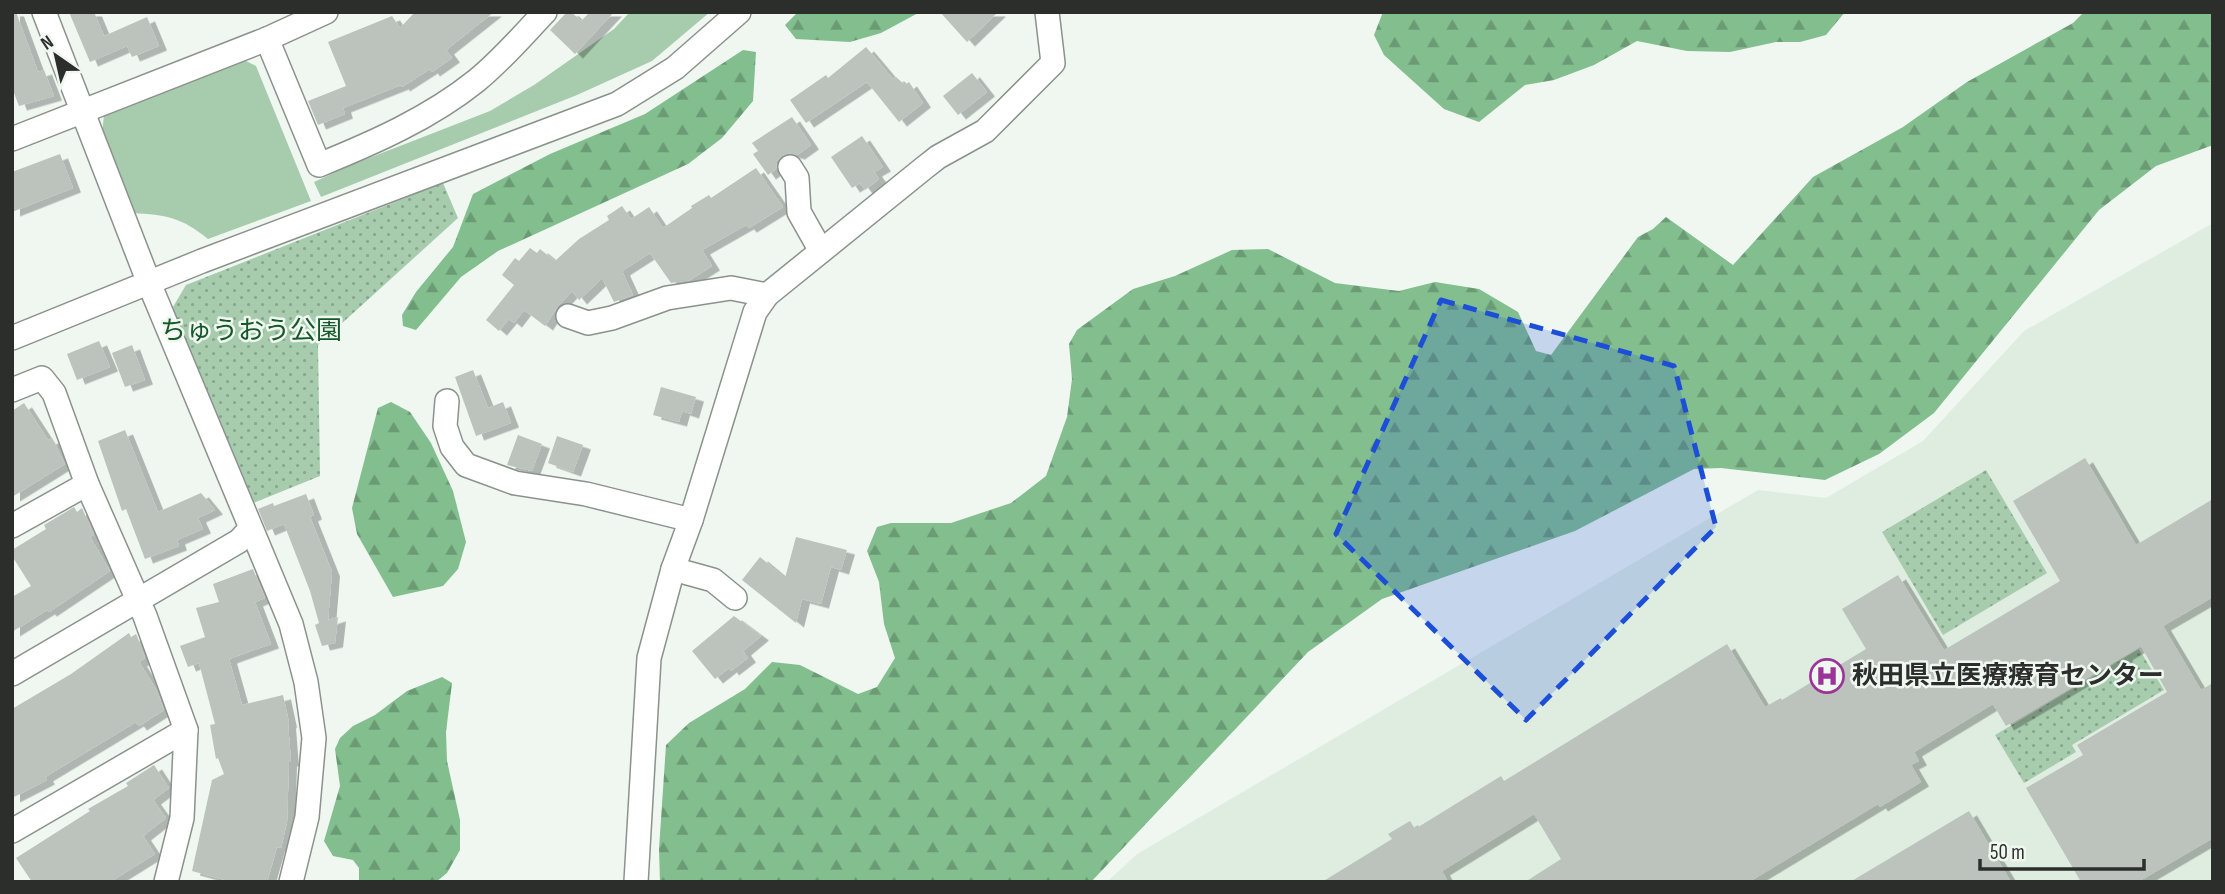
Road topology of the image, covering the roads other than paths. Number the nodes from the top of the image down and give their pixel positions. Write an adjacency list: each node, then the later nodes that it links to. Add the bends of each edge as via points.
1 (44, 12): 7 (street)
2 (326, 12): 6 (street)
3 (545, 12): 6 (street, via 477,81 419,118 319,165)
4 (739, 12): 11 (street, via 674,68 617,104)
5 (1047, 12): 10 (street, via 1053,63 985,131 938,157)
6 (267, 39): 7 (street)
7 (83, 111): 8 (street); 11 (street)
8 (12, 139)
9 (790, 167): 10 (street, via 797,178 799,212)
10 (821, 251): 12 (street)
11 (149, 283): 14 (street); 20 (street)
12 (767, 295): 13 (street, via 731,288 667,298 588,323); 18 (street, via 755,313)
13 (568, 316)
14 (12, 338)
15 (12, 390): 17 (street, via 42,378 54,393)
16 (447, 401): 18 (street, via 444,426 466,465 515,483 586,494)
17 (87, 484): 19 (street); 23 (street)
18 (691, 520): 21 (street)
19 (12, 526)
20 (250, 529): 23 (street, via 239,541); 28 (street, via 291,624 314,738 307,817)
21 (673, 569): 22 (street, via 713,580); 29 (street, via 649,658)
22 (735, 598)
23 (138, 599): 24 (street); 25 (street)
24 (12, 674)
25 (186, 730): 26 (street); 27 (street, via 182,818)
26 (12, 831)
27 (166, 882)
28 (291, 882)
29 (636, 882)

